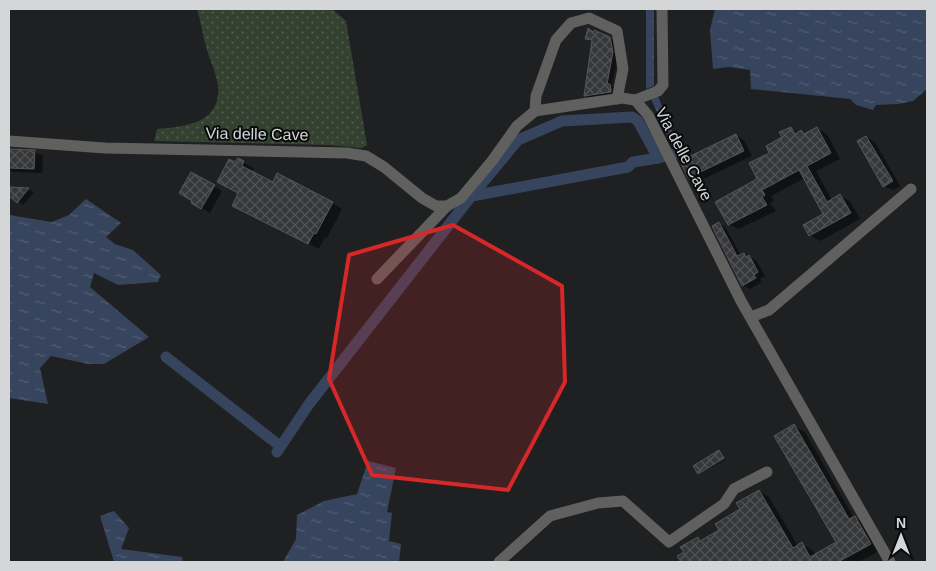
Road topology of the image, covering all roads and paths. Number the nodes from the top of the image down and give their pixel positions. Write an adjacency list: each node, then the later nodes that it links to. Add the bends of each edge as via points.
1 (662, 9): 3 (street, via 664,85 658,91)
2 (617, 99): 3 (street, Via delle Cave); 4 (street, Via delle Cave); 4 (street, via 623,69 618,31 590,18 571,23 556,40 536,96)
3 (635, 100): 9 (street, Via delle Cave, via 648,115)
4 (535, 111): 7 (street, via 517,126 461,198)
5 (9, 141): 7 (street, Via delle Cave, via 105,148 347,153 366,156 422,198 436,206)
6 (911, 189): 9 (street, via 769,310)
7 (446, 206): 8 (street)
8 (377, 279)
9 (750, 317): 12 (street, Via delle Cave)
10 (767, 472): 11 (street, via 734,489 724,504 669,542 623,501 598,503 550,516)
11 (499, 562)
12 (890, 562)

